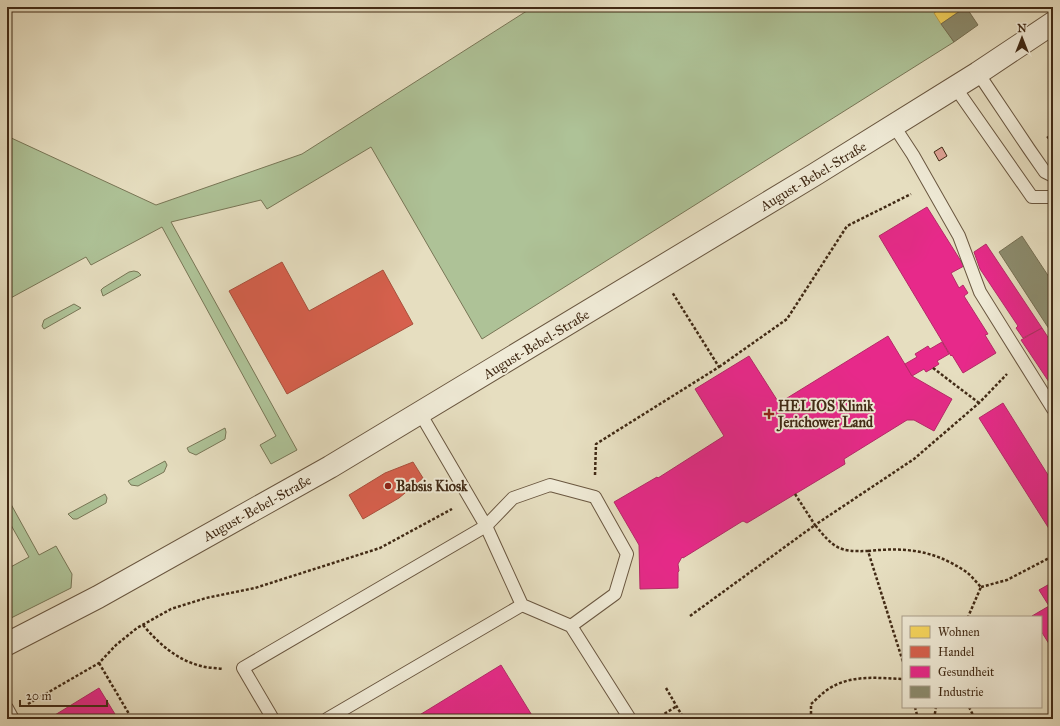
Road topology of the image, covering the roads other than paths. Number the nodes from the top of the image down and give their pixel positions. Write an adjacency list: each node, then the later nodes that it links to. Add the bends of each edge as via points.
1 (1053, 23): 2 (street, August-Bebel-Straße)
2 (978, 73): 3 (street, August-Bebel-Straße); 5 (lane, via 1045,172)
3 (955, 87): 4 (street, August-Bebel-Straße); 6 (lane, via 1032,197)
4 (894, 126): 7 (lane, via 960,236 980,292); 8 (street, August-Bebel-Straße)
5 (1053, 176)
6 (1053, 197)
7 (1053, 409)
8 (420, 413): 9 (lane); 12 (street, August-Bebel-Straße, via 330,467 98,597)
9 (486, 526): 10 (lane); 11 (lane, via 513,498 550,485 596,497 626,554 616,594); 13 (lane, via 243,668)
10 (522, 605): 11 (lane); 14 (lane)
11 (571, 626): 15 (lane)
12 (7, 644)
13 (273, 719)
14 (327, 719)
15 (630, 719)

